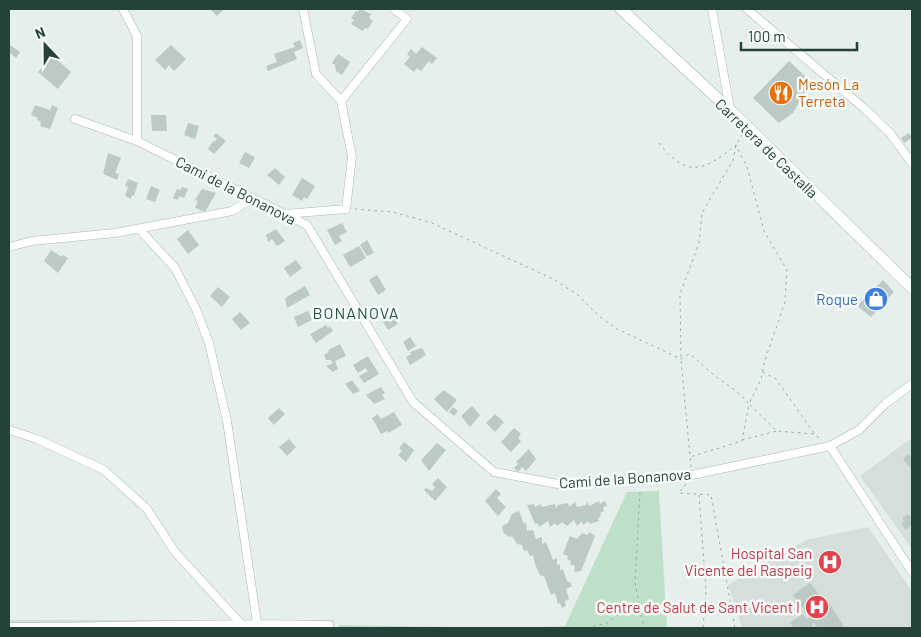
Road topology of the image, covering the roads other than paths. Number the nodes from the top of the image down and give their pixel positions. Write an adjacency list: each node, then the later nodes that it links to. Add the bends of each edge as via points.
1 (123, 9): 10 (street, via 137,36)
2 (304, 9): 7 (street, via 316,74)
3 (394, 9): 7 (street, via 407,18)
4 (621, 9): 8 (main road, Carretera de Castalla)
5 (712, 9): 8 (street)
6 (747, 9): 11 (street, via 890,132)
7 (341, 101): 13 (street, via 352,157 346,209)
8 (731, 111): 16 (main road, Carretera de Castalla)
9 (75, 119): 10 (street, Camí de la Bonanova)
10 (137, 141): 12 (street, Camí de la Bonanova)
11 (912, 163)
12 (253, 198): 13 (street, Camí de la Bonanova); 14 (street, via 232,212)
13 (283, 214): 19 (street, Camí de la Bonanova, via 307,225 413,402 494,472 558,484 692,475)
14 (138, 229): 15 (street, via 32,240); 21 (street, via 175,268 209,343 226,421)
15 (9, 247)
16 (912, 288)
17 (912, 384): 19 (street, Camí de la Bonanova, via 859,430)
18 (9, 430): 22 (street, via 104,470 147,509 175,552)
19 (830, 446): 20 (street)
20 (912, 572)
21 (257, 623): 22 (street); 23 (street)
22 (241, 624): 25 (street)
23 (329, 626)
24 (9, 627): 25 (street)
25 (116, 628)

